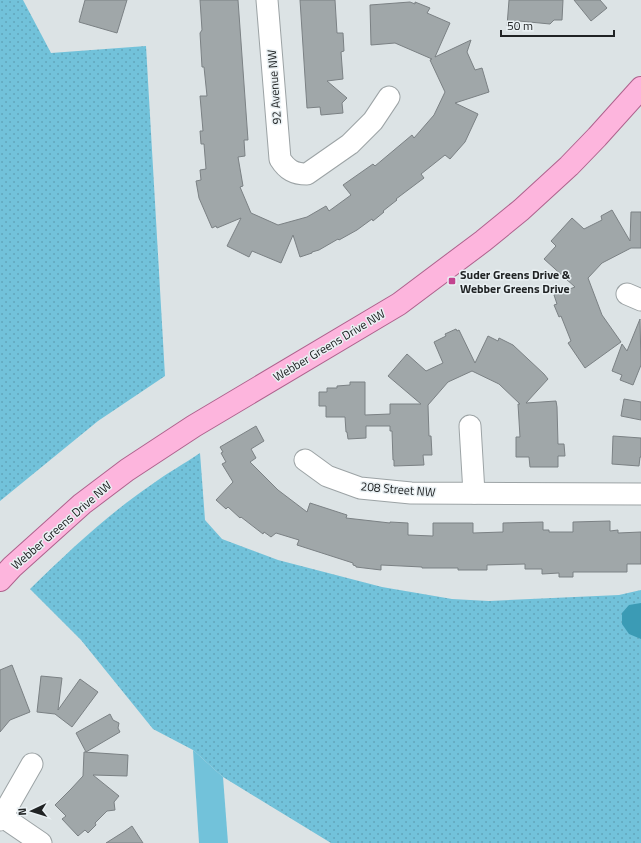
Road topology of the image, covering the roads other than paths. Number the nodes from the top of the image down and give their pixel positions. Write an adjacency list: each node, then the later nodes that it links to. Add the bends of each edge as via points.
1 (267, 0): 3 (street, 92 Avenue NW, via 280,159 290,171 307,174 350,144 373,121)
2 (641, 88): 8 (main road, Webber Greens Drive NW, via 569,166 484,241 399,304 194,426 127,470 82,504)
3 (389, 97)
4 (470, 426): 6 (street)
5 (305, 460): 6 (street, 208 Street NW, via 327,476 360,488 411,493)
6 (474, 493): 7 (street, 208 Street NW)
7 (641, 494)
8 (0, 580)
9 (32, 764): 10 (street)
10 (1, 816): 11 (street)
11 (41, 843)

